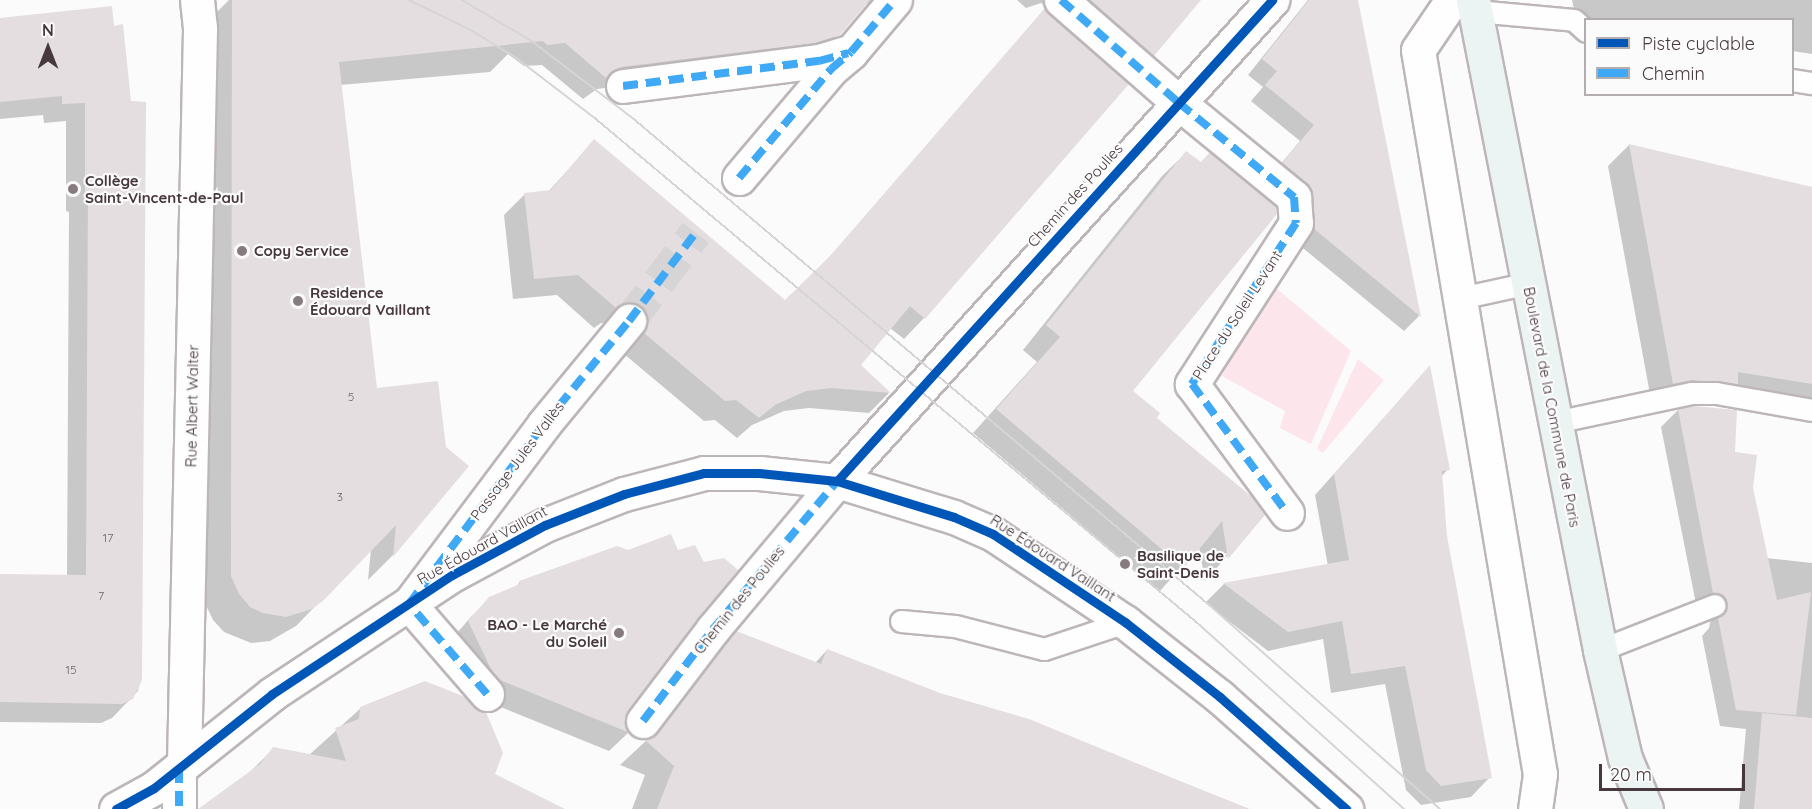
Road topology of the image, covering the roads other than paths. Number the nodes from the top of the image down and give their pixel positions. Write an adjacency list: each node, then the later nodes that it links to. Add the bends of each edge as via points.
1 (197, 0): 27 (street, Rue Albert Walter, via 200,28)
2 (895, 0): 7 (street)
3 (1061, 0): 11 (street)
4 (1272, 0): 11 (street, Chemin des Poulies)
5 (1467, 4): 6 (lane, via 1574,20); 13 (street, Boulevard de la Commune de Paris); 14 (street, via 1418,50)
6 (1584, 29)
7 (851, 52): 10 (street, via 819,61); 12 (street, via 831,69)
8 (1794, 80): 9 (lane)
9 (1812, 83)
10 (623, 86)
11 (1179, 103): 18 (street, Chemin des Poulies); 19 (street, Place du Soleil Levant, via 1294,197 1296,223 1192,384)
12 (739, 178)
13 (1529, 283): 14 (lane); 17 (street, Boulevard de la Commune de Paris)
14 (1460, 298): 31 (street, via 1540,774)
15 (629, 321): 20 (street, Passage Jules Vallès, via 544,424)
16 (1812, 410): 17 (lane, via 1716,393 1692,393)
17 (1555, 422): 24 (street, Boulevard de la Commune de Paris)
18 (837, 481): 20 (street, Rue Édouard Vaillant, via 759,473 704,473 624,494 545,525 452,575); 23 (street, Rue Édouard Vaillant, via 954,517 993,534); 26 (street, Chemin des Poulies, via 714,628)
19 (1287, 513)
20 (409, 604): 25 (street); 27 (street, Rue Édouard Vaillant, via 272,694)
21 (1715, 605): 24 (lane)
22 (901, 621): 23 (lane, via 956,626 1044,650)
23 (1125, 622): 30 (street, Rue Édouard Vaillant, via 1220,697)
24 (1600, 650): 32 (street, Boulevard de la Commune de Paris, via 1625,758)
25 (487, 694)
26 (644, 721)
27 (181, 765): 28 (street, Rue Édouard Vaillant, via 154,788); 29 (street, Rue Albert Walter)
28 (116, 809)
29 (179, 809)
30 (1346, 809)
31 (1535, 809)
32 (1646, 809)

